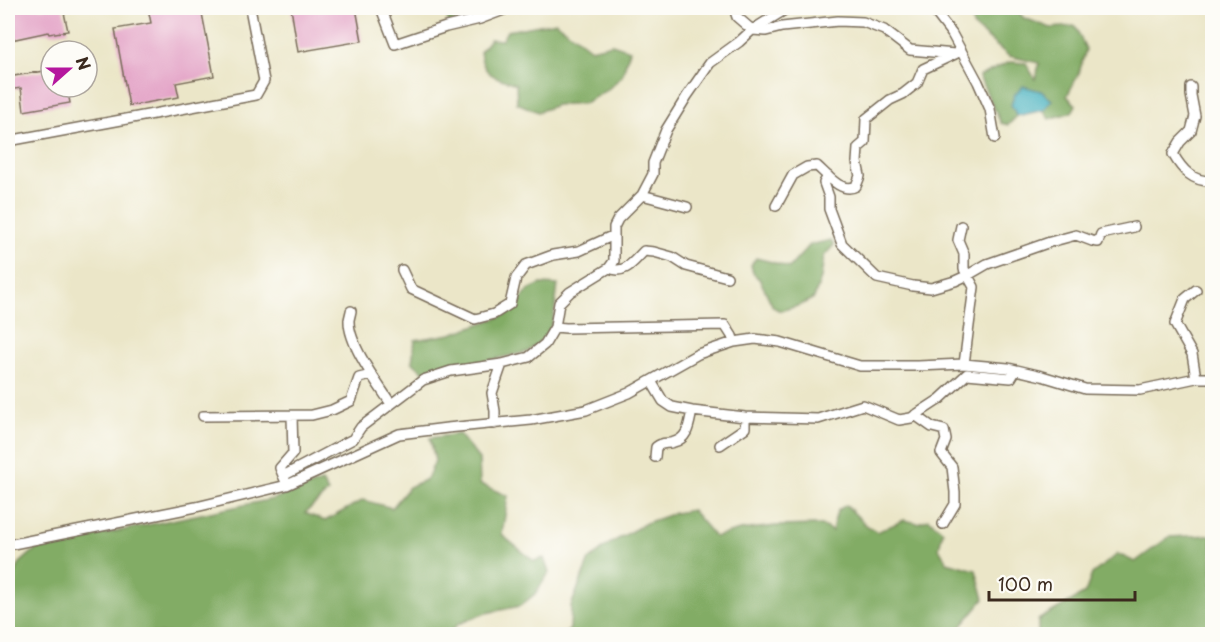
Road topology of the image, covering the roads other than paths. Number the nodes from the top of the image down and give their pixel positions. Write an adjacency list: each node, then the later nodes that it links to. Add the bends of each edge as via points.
1 (250, 8): 11 (street, via 264,81 256,95)
2 (381, 8): 3 (street, via 395,44)
3 (509, 8)
4 (734, 8): 7 (street, via 737,17)
5 (788, 8): 7 (street)
6 (932, 8): 8 (street, via 952,34)
7 (752, 30): 8 (street, via 863,22 884,30 910,50); 14 (street, via 710,63 687,96 666,130 653,163 653,174)
8 (958, 52): 10 (street, via 990,109); 12 (street, via 923,69 917,84 867,119 865,142 858,148 860,176 856,186 843,188)
9 (1191, 87): 13 (street, via 1195,116 1191,131 1173,154 1182,169)
10 (995, 138)
11 (8, 141)
12 (828, 176): 15 (street, via 817,166 807,166 793,175); 22 (street, via 824,183 829,209 842,244 877,278 931,288)
13 (1212, 181)
14 (642, 195): 16 (street); 19 (street, via 618,219)
15 (776, 206)
16 (687, 207)
17 (961, 226): 22 (street, via 958,240)
18 (1134, 227): 22 (street, via 1101,234 1098,242 1076,235 1050,242 987,264)
19 (614, 235): 20 (street, via 614,261); 21 (street, via 579,251 526,265 516,278 510,304 475,319 411,289)
20 (609, 268): 23 (street, via 626,269 644,251); 26 (street, via 559,303)
21 (402, 270)
22 (968, 275): 29 (street, via 974,287)
23 (727, 277)
24 (1196, 290): 32 (street, via 1185,299 1175,324 1192,354)
25 (351, 311): 31 (street, via 353,337)
26 (555, 327): 27 (street, via 725,325); 28 (street, via 545,344 529,357)
27 (734, 342): 29 (street, via 780,342 860,366); 34 (street, via 698,354)
28 (502, 364): 35 (street, via 451,371 423,380); 41 (street, via 492,393)
29 (964, 364): 30 (street)
30 (1016, 370): 32 (street, via 1085,389 1140,390); 39 (street, via 1011,378 967,374)
31 (372, 375): 35 (street); 38 (street, via 359,378 351,401 332,410)
32 (1196, 378): 33 (street)
33 (1212, 378)
34 (651, 381): 36 (street, via 663,401); 41 (street, via 586,410)
35 (391, 404): 44 (street, via 361,427 353,439)
36 (692, 411): 40 (street); 43 (street, via 687,432 673,443 662,442)
37 (203, 416): 38 (street)
38 (292, 416): 44 (street, via 293,453 280,468)
39 (915, 416): 40 (street, via 899,420 862,405 818,419); 45 (street, via 944,430 942,453 952,467 955,504)
40 (746, 417): 42 (street, via 745,428)
41 (495, 424): 44 (street, via 399,434)
42 (720, 445)
43 (654, 457)
44 (285, 480): 46 (street, via 196,507)
45 (943, 524)
46 (8, 544)

